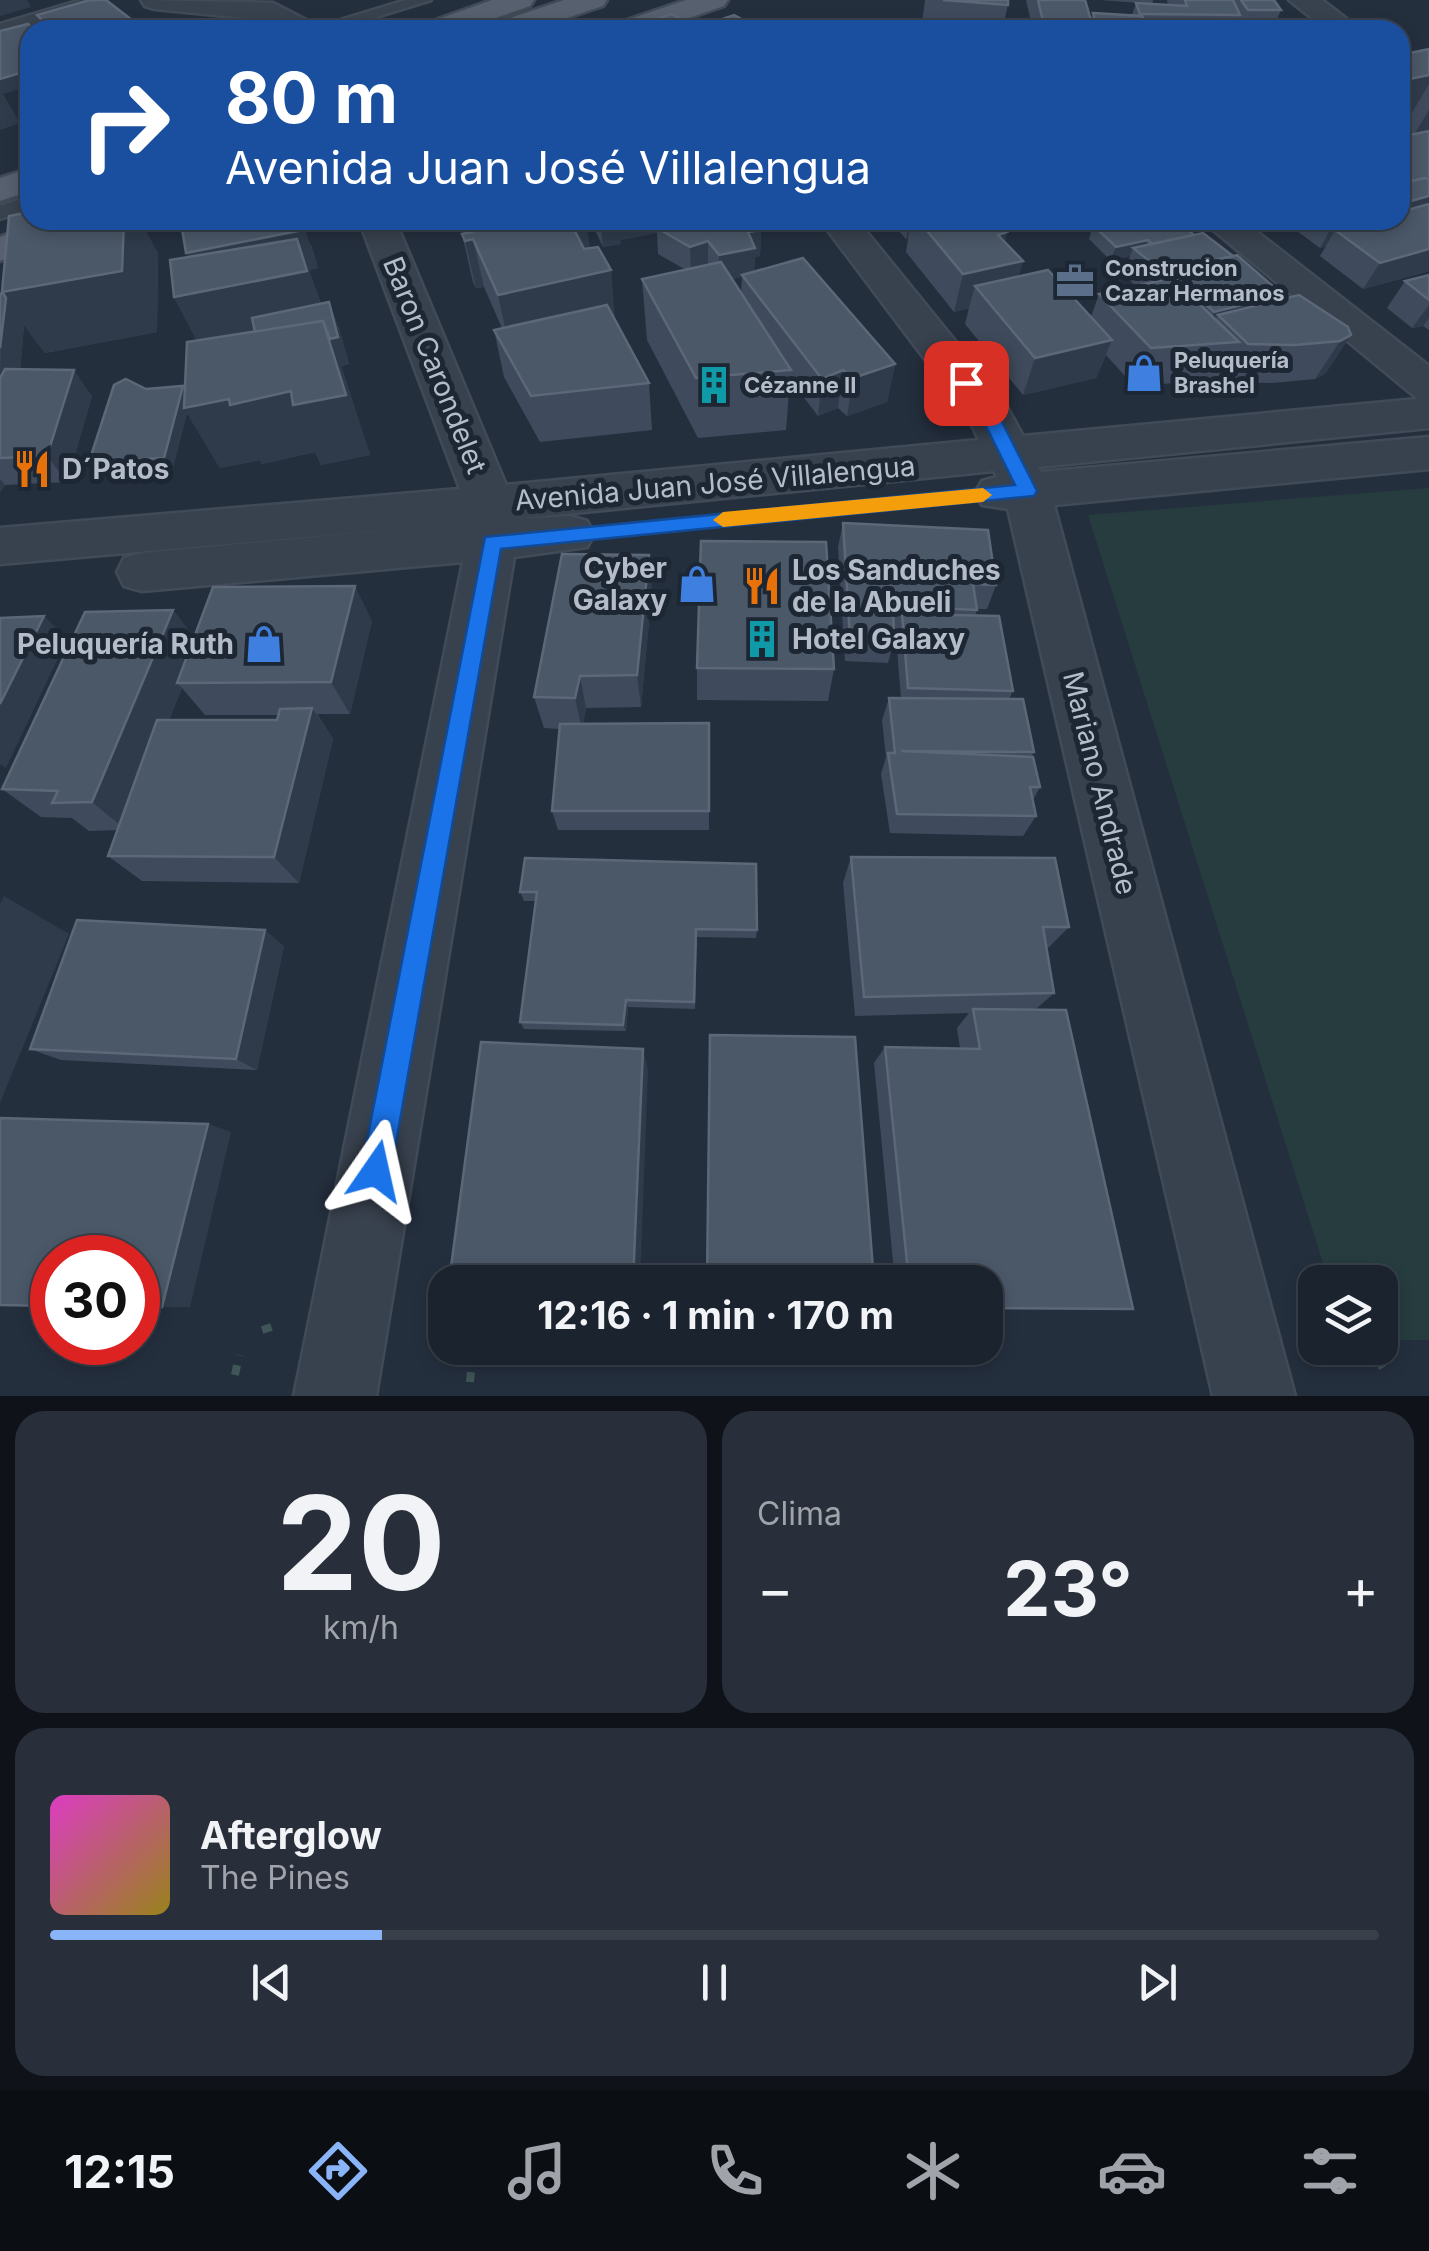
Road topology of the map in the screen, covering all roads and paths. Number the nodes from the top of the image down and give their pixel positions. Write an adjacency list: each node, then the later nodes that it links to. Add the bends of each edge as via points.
1 (98, 0): 9 (lane)
2 (155, 0): 10 (street, via 273,12)
3 (424, 0): 11 (lane)
4 (520, 0): 12 (main road)
5 (593, 0): 13 (main road)
6 (641, 0): 14 (main road)
7 (714, 0): 15 (main road)
8 (1303, 0): 16 (street)
9 (30, 20)
10 (287, 20)
11 (352, 20)
12 (463, 20)
13 (532, 20)
14 (583, 20)
15 (655, 20)
16 (1332, 20)
17 (20, 195): 19 (lane)
18 (20, 197): 20 (lane)
19 (0, 214)
20 (0, 226)
21 (52, 230): 25 (main road)
22 (380, 230): 30 (street, Baron Carondelet, via 475,460)
23 (846, 230): 29 (street, Mariano Andrade, via 986,410)
24 (1232, 230): 26 (street)
25 (0, 250)
26 (1429, 388)
27 (1429, 413): 29 (street, Avenida Juan José Villalengua)
28 (1429, 454): 29 (street, Avenida Juan José Villalengua)
29 (1019, 473): 30 (street, Avenida Juan José Villalengua); 42 (street, Mariano Andrade)
30 (490, 523): 31 (street, Avenida Juan José Villalengua); 32 (street, Avenida Juan José Villalengua); 41 (street, Baron Carondelet)
31 (0, 546)
32 (0, 584)
33 (280, 1324): 34 (path)
34 (262, 1330)
35 (239, 1355): 38 (path)
36 (472, 1365): 40 (path)
37 (1381, 1365): 39 (path)
38 (236, 1376)
39 (1387, 1376)
40 (470, 1382)
41 (335, 1396)
42 (1254, 1396)

